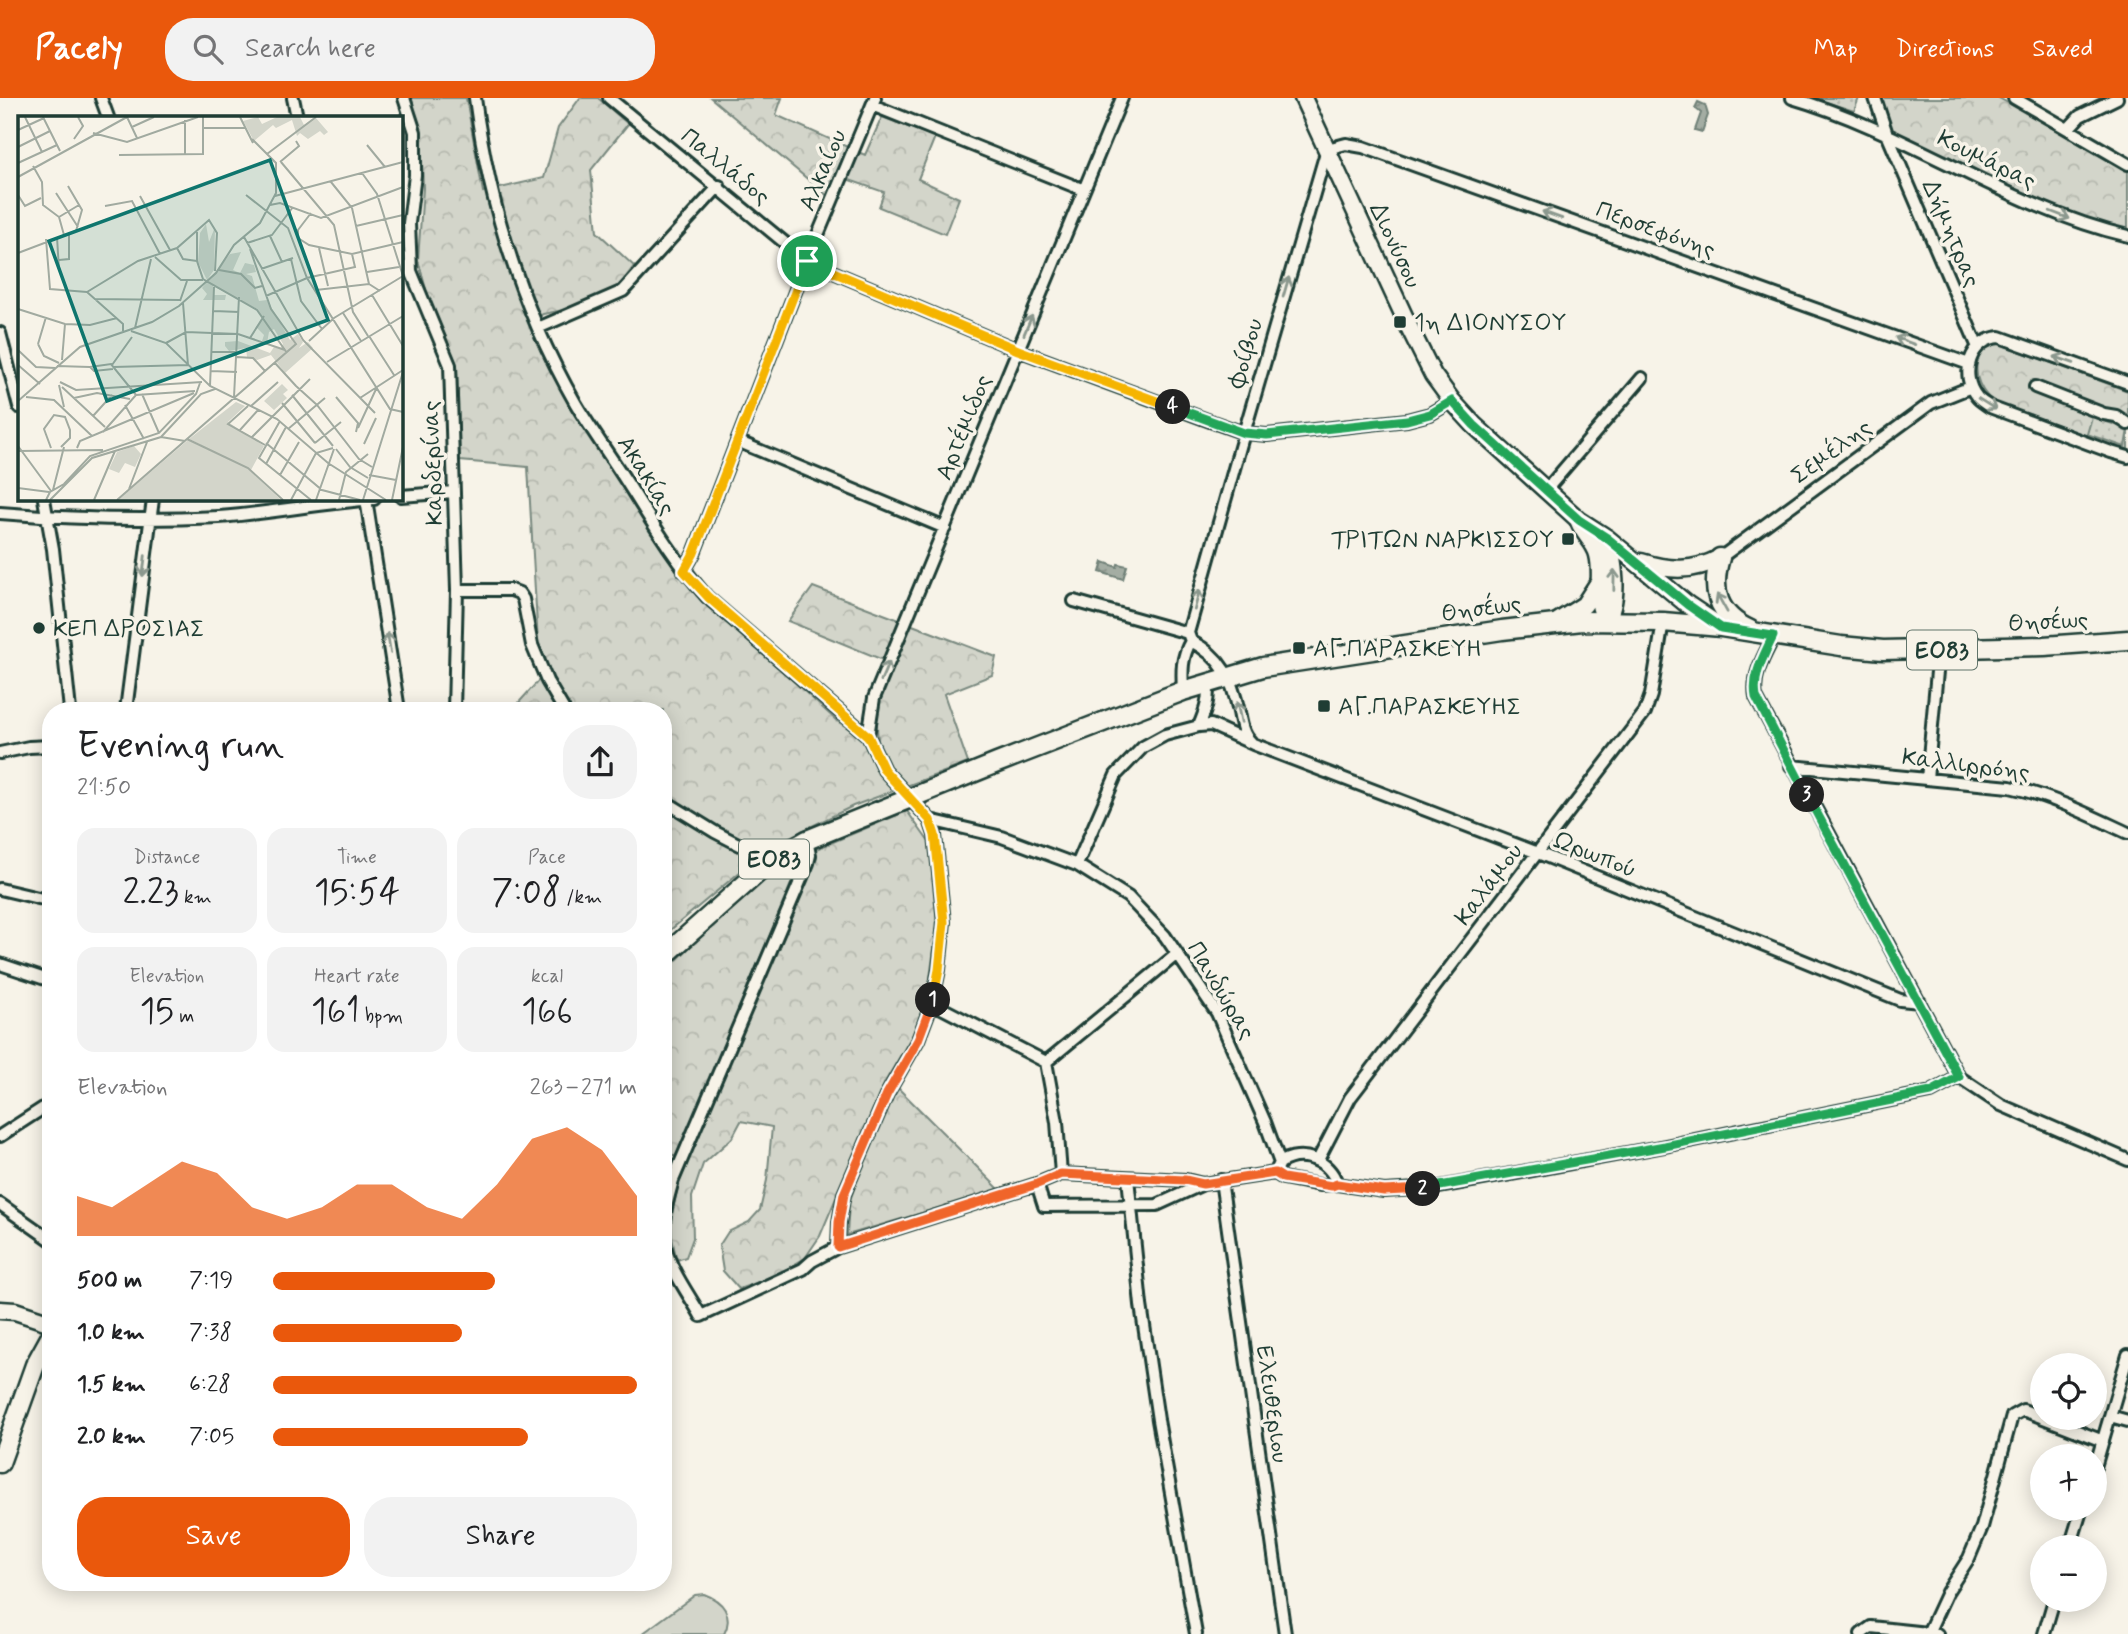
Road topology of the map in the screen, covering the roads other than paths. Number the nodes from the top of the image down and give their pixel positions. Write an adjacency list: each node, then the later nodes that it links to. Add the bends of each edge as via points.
1 (101, 98): 13 (street)
2 (293, 98): 14 (street)
3 (404, 98): 41 (street, Καρδερίνας, via 415,132 411,271 450,365)
4 (475, 98): 23 (street, Ακακίας, via 501,232)
5 (610, 98): 19 (street, Παλλάδος)
6 (1122, 98): 20 (street, Αρτέμιδος)
7 (1303, 98): 17 (main road, Διονύσου)
8 (1792, 98): 16 (street, Κουμάρας)
9 (1875, 98): 16 (street, Δήμητρας)
10 (2014, 98): 15 (street)
11 (2117, 98): 15 (street, via 2080,117)
12 (874, 101): 20 (street); 22 (street, Αλκαίου)
13 (108, 116)
14 (297, 116)
15 (2068, 129): 18 (street)
16 (1887, 134): 21 (street, Κουμάρας, one-way to 21, via 2054,214); 25 (street, Δήμητρας)
17 (1327, 149): 27 (street, Περσεφόνης, one-way to 17, via 1363,147 1346,144); 34 (main road, Διονύσου, via 1410,329); 37 (street, Φοίβου, one-way to 17)
18 (2128, 164)
19 (719, 186): 22 (street, Παλλάδος); 23 (street, via 623,291)
20 (1084, 190): 26 (street, Αρτέμιδος, one-way to 20)
21 (2128, 236)
22 (807, 261): 26 (street, Παλλάδος); 38 (street, Αλκαίου)
23 (538, 328): 55 (street, Ακακίας, via 576,403)
24 (0, 333): 33 (street)
25 (1977, 345): 27 (street); 29 (street, one-way to 25, via 2000,337)
26 (1018, 350): 37 (street, Παλλάδος); 51 (street, Αρτέμιδος)
27 (1969, 364): 30 (street)
28 (1642, 378): 40 (street)
29 (2128, 383)
30 (1971, 387): 39 (street, one-way to 39, via 1990,407); 53 (street, Σεμέλης, via 1931,404)
31 (2035, 387): 36 (street)
32 (0, 392): 33 (street)
33 (14, 393): 35 (street)
34 (1452, 401): 37 (street, Παλλάδος, via 1407,420 1267,435); 40 (main road, Διονύσου)
35 (18, 404)
36 (2128, 424)
37 (1244, 433): 64 (street, Φοίβου, one-way to 37)
38 (737, 441): 51 (street); 55 (street, Αλκαίου)
39 (2128, 457)
40 (1546, 490): 50 (main road, Διονύσου)
41 (453, 492): 42 (street); 57 (street, Καρδερίνας)
42 (402, 496)
43 (44, 500): 48 (street)
44 (153, 500): 49 (street)
45 (358, 500): 49 (street)
46 (366, 500): 72 (street, one-way to 46)
47 (0, 513): 48 (street)
48 (48, 517): 49 (street); 70 (street)
49 (150, 520): 71 (street, one-way to 71)
50 (1579, 520): 52 (main road, Διονύσου); 56 (main road, Διονύσου, via 1598,553)
51 (944, 528): 76 (street, Αρτέμιδος, one-way to 51, via 874,698)
52 (1607, 538): 54 (main road, Διονύσου); 59 (main road, one-way to 52, via 1613,611 1614,565)
53 (1720, 558): 54 (main road, via 1677,570); 63 (main road, one-way to 53, via 1731,618 1717,597 1715,574)
54 (1637, 561): 62 (main road, Διονύσου)
55 (684, 571): 76 (street, Ακακίας)
56 (1600, 580): 59 (main road, Διονύσου, via 1600,610); 60 (main road, via 1584,605)
57 (457, 590): 73 (street, Καρδερίνας); 74 (street, via 519,593 532,645)
58 (1074, 601): 64 (street)
59 (1606, 620): 60 (main road, Θησέως / ΕΟ83); 61 (main road, Θησέως / ΕΟ83)
60 (1557, 622): 67 (main road, Θησέως / ΕΟ83, via 1297,661)
61 (1664, 622): 62 (main road, Θησέως / ΕΟ83); 87 (street, Καλάμου, via 1645,712)
62 (1721, 628): 63 (main road, Θησέως / ΕΟ83)
63 (1765, 635): 66 (main road, Θησέως / ΕΟ83, via 1841,646); 80 (street, via 1754,685 1756,697)
64 (1190, 637): 67 (street, via 1217,658); 69 (street, Φοίβου, via 1182,664)
65 (2128, 640): 66 (main road, Θησέως / ΕΟ83)
66 (1939, 650): 81 (street)
67 (1228, 677): 68 (main road, Θησέως / ΕΟ83); 77 (street, one-way to 67, via 1246,738)
68 (1207, 683): 69 (main road, Θησέως / ΕΟ83); 75 (street, via 1207,703)
69 (1183, 691): 82 (main road, Θησέως / ΕΟ83)
70 (68, 702)
71 (127, 702)
72 (399, 702)
73 (454, 702)
74 (559, 702)
75 (1199, 726): 77 (street, Ωρωπού, via 1211,725); 89 (street, via 1165,735 1143,747 1116,775)
76 (868, 736): 82 (street, Ακακίας, via 884,770)
77 (1253, 744): 87 (street, Ωρωπού)
78 (42, 746): 79 (street)
79 (0, 753)
80 (1791, 766): 81 (street, Καλλιρρόης); 96 (street)
81 (1927, 779): 85 (street, Καλλιρρόης, via 2035,792)
82 (908, 797): 84 (street, Ακακίας); 86 (main road, Θησέως / ΕΟ83)
83 (672, 806): 88 (street)
84 (930, 820): 89 (street, Πανδώρας, via 1002,838); 97 (street, via 944,922)
85 (2128, 833)
86 (807, 840): 88 (main road, Θησέως / ΕΟ83); 108 (street, via 808,863)
87 (1538, 853): 96 (street, Ωρωπού, via 1900,1000); 102 (street, Καλάμου, via 1350,1098)
88 (771, 861): 92 (main road, Θησέως / ΕΟ83)
89 (1077, 865): 93 (street, Πανδώρας, via 1128,897)
90 (0, 889): 91 (street)
91 (42, 899)
92 (672, 949)
93 (1177, 954): 98 (street); 104 (street, Πανδώρας, via 1217,1013 1261,1110)
94 (0, 964): 95 (street)
95 (42, 978)
96 (1920, 1002): 99 (street)
97 (932, 1003): 98 (street); 115 (street, via 844,1194)
98 (1046, 1062): 105 (street)
99 (1959, 1077): 103 (street, via 2001,1105); 111 (street, via 1931,1092 1434,1188 1384,1191)
100 (42, 1109): 101 (street)
101 (0, 1136)
102 (1318, 1160): 104 (street, via 1292,1156); 111 (street)
103 (2128, 1160)
104 (1277, 1168): 107 (street); 111 (street, via 1289,1179)
105 (1061, 1174): 106 (street); 109 (street)
106 (1128, 1178): 110 (street); 113 (street)
107 (1221, 1180): 110 (street); 129 (street, Ελευθεριου)
108 (672, 1184)
109 (1037, 1184): 113 (street, via 1044,1206); 115 (street)
110 (1203, 1184): 113 (street, via 1157,1205)
111 (1337, 1184)
112 (0, 1204): 114 (street)
113 (1131, 1206): 128 (street, via 1147,1343)
114 (42, 1234)
115 (838, 1247): 116 (street, via 803,1269 701,1316)
116 (672, 1264)
117 (42, 1310): 118 (main road)
118 (8, 1311): 119 (main road)
119 (42, 1320)
120 (42, 1352): 126 (main road)
121 (2128, 1355): 122 (street)
122 (2110, 1416): 123 (street); 124 (street)
123 (2128, 1421)
124 (2103, 1441): 125 (street); 131 (street, via 2023,1410 2012,1416 1982,1527 1947,1592)
125 (2102, 1444)
126 (0, 1463)
127 (2050, 1612): 132 (street)
128 (1196, 1634)
129 (1284, 1634)
130 (1860, 1634): 131 (street, via 1871,1627)
131 (1933, 1634)
132 (2044, 1634)

